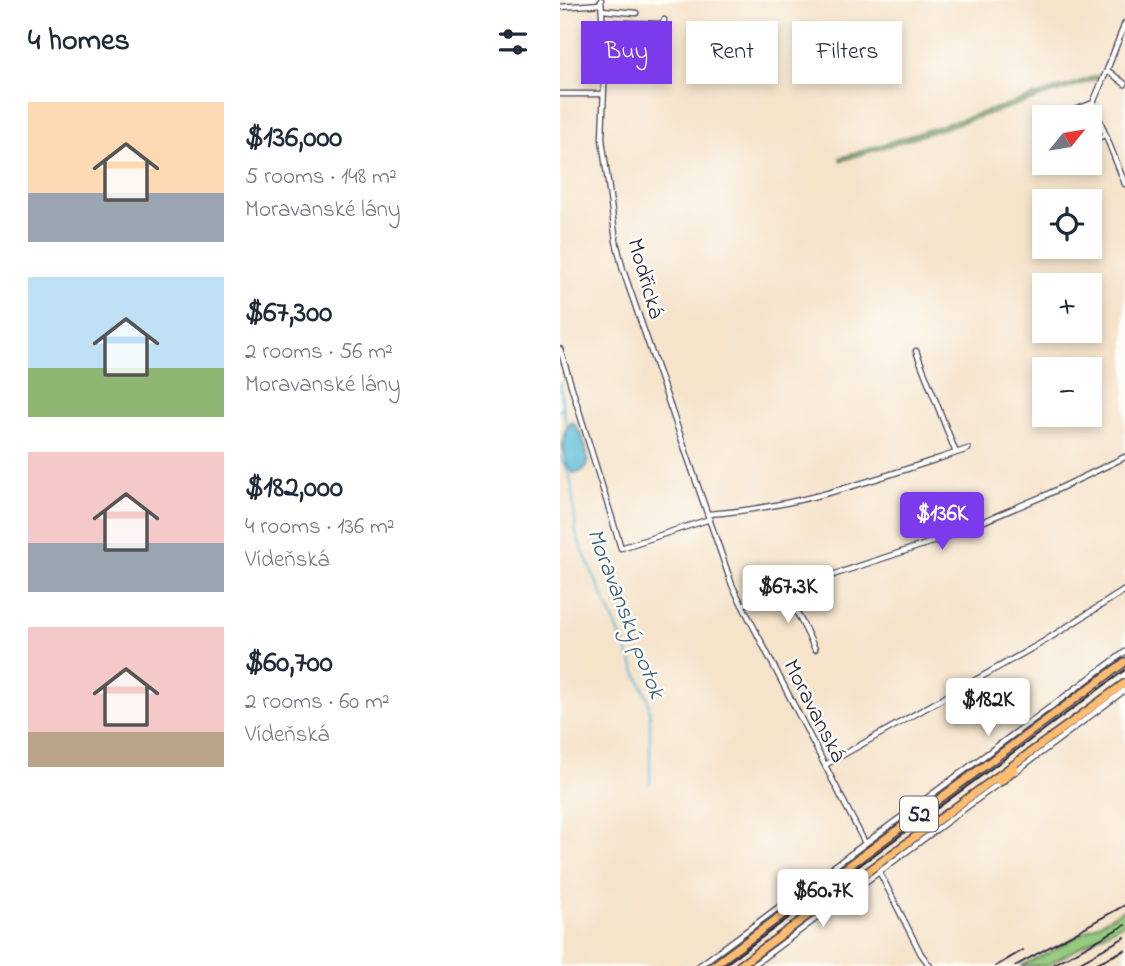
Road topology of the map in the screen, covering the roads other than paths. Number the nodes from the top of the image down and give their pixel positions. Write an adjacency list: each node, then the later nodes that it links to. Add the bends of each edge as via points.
1 (601, 5): 2 (street); 3 (street)
2 (560, 7)
3 (636, 13)
4 (1125, 23): 5 (street)
5 (1107, 70): 7 (street); 10 (street)
6 (603, 84): 9 (street, Modřická)
7 (1125, 84)
8 (560, 94): 9 (street)
9 (603, 94): 20 (street, Modřická, via 602,139 623,270)
10 (1093, 103): 11 (street); 12 (street)
11 (1088, 105)
12 (1105, 135): 13 (street); 14 (street)
13 (1102, 136)
14 (1125, 184)
15 (560, 349): 20 (street, via 621,548)
16 (916, 351): 18 (street)
17 (968, 449): 18 (street)
18 (956, 453): 20 (street, via 797,503)
19 (1125, 457): 21 (street, via 944,538)
20 (709, 516): 23 (street, Moravanská)
21 (786, 590): 23 (street); 24 (street)
22 (1125, 590): 30 (street, via 1043,642)
23 (742, 605): 30 (street, Moravanská)
24 (815, 649)
25 (1125, 652): 32 (street)
26 (1125, 662): 35 (highway, 52)
27 (1125, 683): 29 (highway, 52)
28 (1125, 690): 31 (street)
29 (1067, 726): 31 (highway); 36 (highway, 52)
30 (824, 765): 32 (street, Moravanská)
31 (1000, 782): 33 (street)
32 (865, 843): 34 (street)
33 (879, 872): 37 (street); 38 (street)
34 (699, 966)
35 (713, 966)
36 (739, 966)
37 (752, 966)
38 (930, 966)

